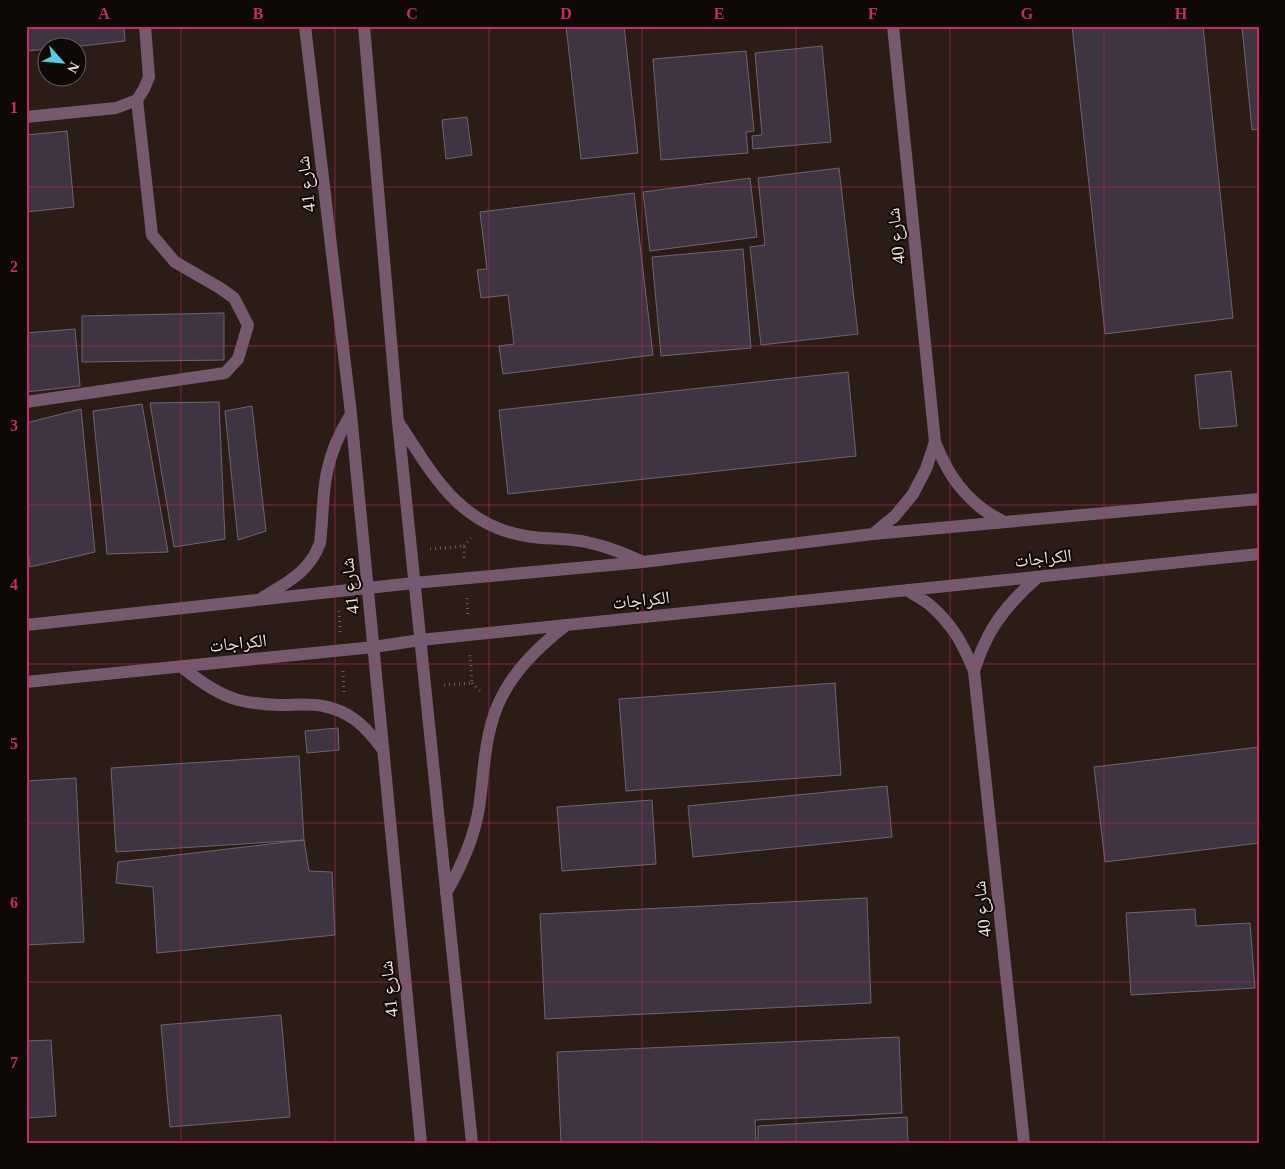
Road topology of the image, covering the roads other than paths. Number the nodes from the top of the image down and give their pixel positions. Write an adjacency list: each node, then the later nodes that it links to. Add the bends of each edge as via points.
1 (145, 26): 5 (street, via 149,77)
2 (305, 26): 8 (street, شارع 41)
3 (364, 26): 9 (street)
4 (893, 26): 10 (street, شارع 40)
5 (137, 100): 6 (street, via 116,108); 7 (street, via 152,235 175,262 234,298 248,325 238,359 225,373)
6 (26, 116)
7 (26, 402)
8 (351, 414): 18 (street, شارع 41); 20 (street, via 340,432 326,473 321,536 316,554 301,572)
9 (398, 422): 15 (street, via 450,497 485,523 526,536 597,544); 17 (street)
10 (935, 442): 12 (street, شارع 40, via 961,489 981,508); 13 (street, شارع 40, via 926,469 912,494 895,516)
11 (1259, 499): 12 (street)
12 (1004, 522): 13 (street)
13 (873, 534): 15 (street)
14 (1259, 554): 16 (street, الكراجات)
15 (643, 562): 17 (street)
16 (1038, 576): 19 (street, الكراجات); 26 (street, شارع 40, via 998,618)
17 (414, 583): 18 (street); 23 (street)
18 (368, 588): 20 (street); 24 (street, شارع 41)
19 (907, 590): 22 (street, الكراجات); 26 (street, شارع 40, via 948,624 964,646)
20 (259, 600): 21 (street)
21 (26, 625)
22 (566, 625): 23 (street, الكراجات); 29 (street, via 531,654 516,672 497,707 484,757 479,810 472,839)
23 (420, 640): 24 (street, الكراجات); 29 (street)
24 (374, 647): 25 (street, الكراجات); 28 (street, شارع 41)
25 (182, 667): 27 (street, الكراجات); 28 (street, via 217,691 237,699 258,704 323,706 342,712 358,721)
26 (974, 671): 32 (street, شارع 40)
27 (26, 682)
28 (383, 750): 30 (street, شارع 41)
29 (446, 894): 31 (street)
30 (421, 1143)
31 (472, 1143)
32 (1024, 1143)

